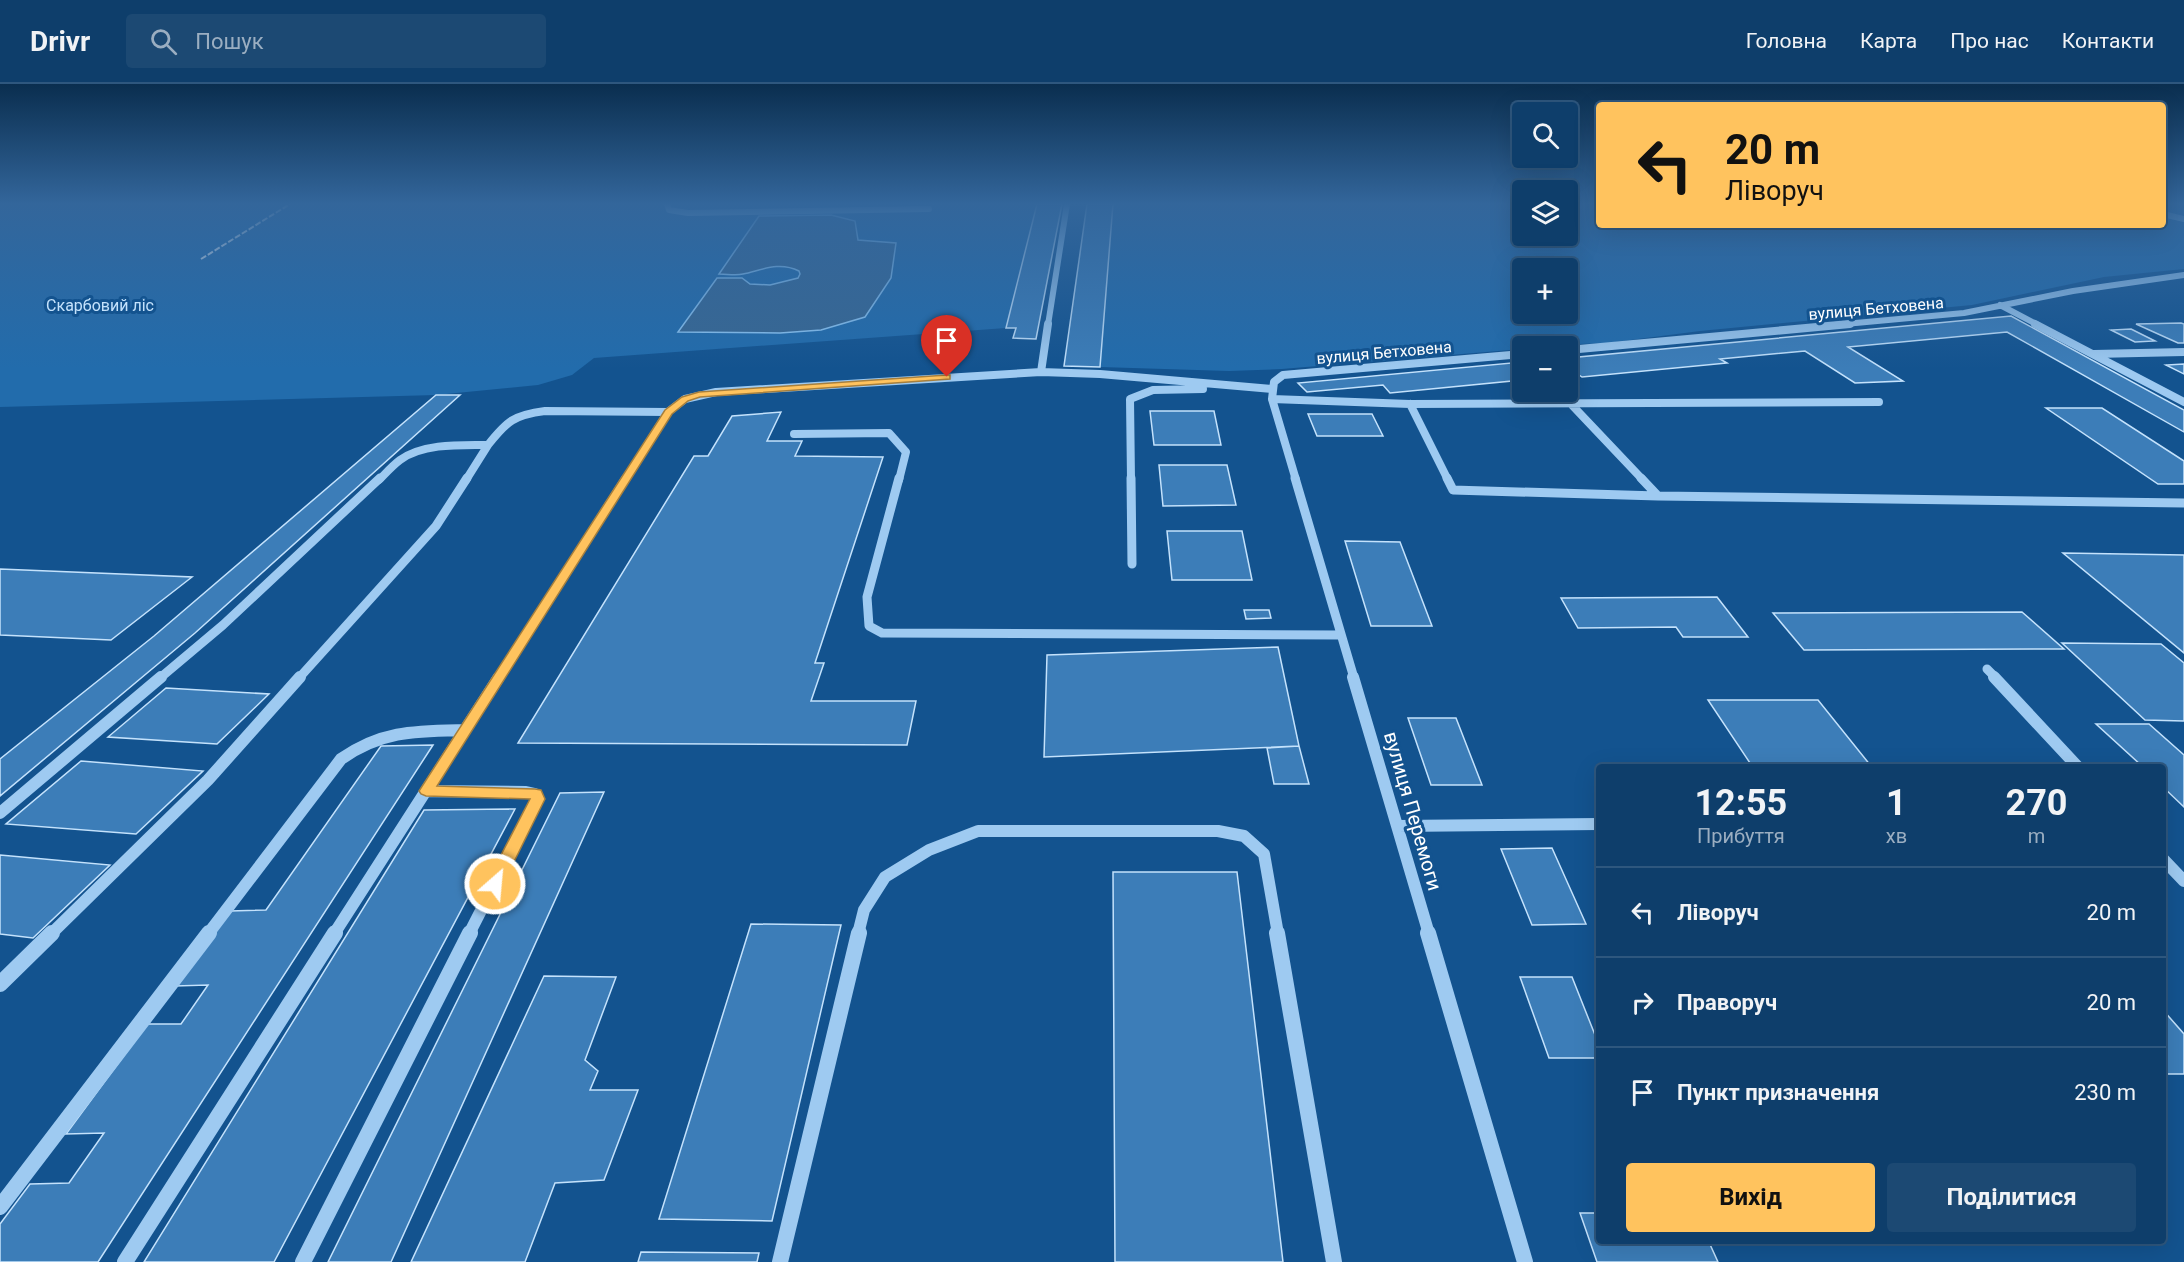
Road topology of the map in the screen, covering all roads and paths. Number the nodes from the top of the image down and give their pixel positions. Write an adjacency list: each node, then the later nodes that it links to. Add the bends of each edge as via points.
1 (1058, 259): 8 (street)
2 (2184, 275): 3 (street, вулиця Бетховена)
3 (2000, 305): 4 (street, вулиця Бетховена, via 1964,314); 6 (street)
4 (1578, 349)
5 (2184, 352): 6 (street)
6 (2094, 354): 12 (street)
7 (1512, 355): 10 (street, вулиця Бетховена, via 1283,375 1274,382)
8 (1041, 372): 9 (street); 15 (street, via 716,392 685,399)
9 (1230, 385): 10 (street); 20 (street, via 1222,389 1153,390 1130,399)
10 (1273, 394): 14 (street); 21 (street, вулиця Перемоги)
11 (1879, 402): 13 (street)
12 (2184, 402)
13 (1570, 403): 14 (street); 18 (street)
14 (1410, 404): 18 (street, via 1453,490)
15 (668, 412): 17 (street, via 529,413 503,426); 23 (street)
16 (794, 434): 21 (street, via 889,433 906,452 867,597 869,626 882,633)
17 (488, 445): 26 (street, via 445,445 422,449 400,459 223,625); 31 (street, via 436,526 216,772)
18 (1658, 496): 19 (street)
19 (2184, 503)
20 (1132, 564)
21 (1340, 635): 28 (street, вулиця Перемоги)
22 (1987, 669): 24 (street)
23 (465, 730): 25 (street); 32 (street, via 391,733 356,747 341,759)
24 (2075, 764)
25 (426, 791): 33 (street); 34 (street, via 526,792 535,794 537,799)
26 (0, 813)
27 (1596, 824): 28 (street)
28 (1396, 826): 37 (street, вулиця Перемоги)
29 (2166, 862): 30 (street)
30 (2184, 881)
31 (0, 984)
32 (0, 1207)
33 (125, 1262)
34 (303, 1262)
35 (780, 1262): 36 (street, via 864,910 885,877 929,850 978,831 1218,831 1244,836 1264,854)
36 (1334, 1262)
37 (1525, 1262)

